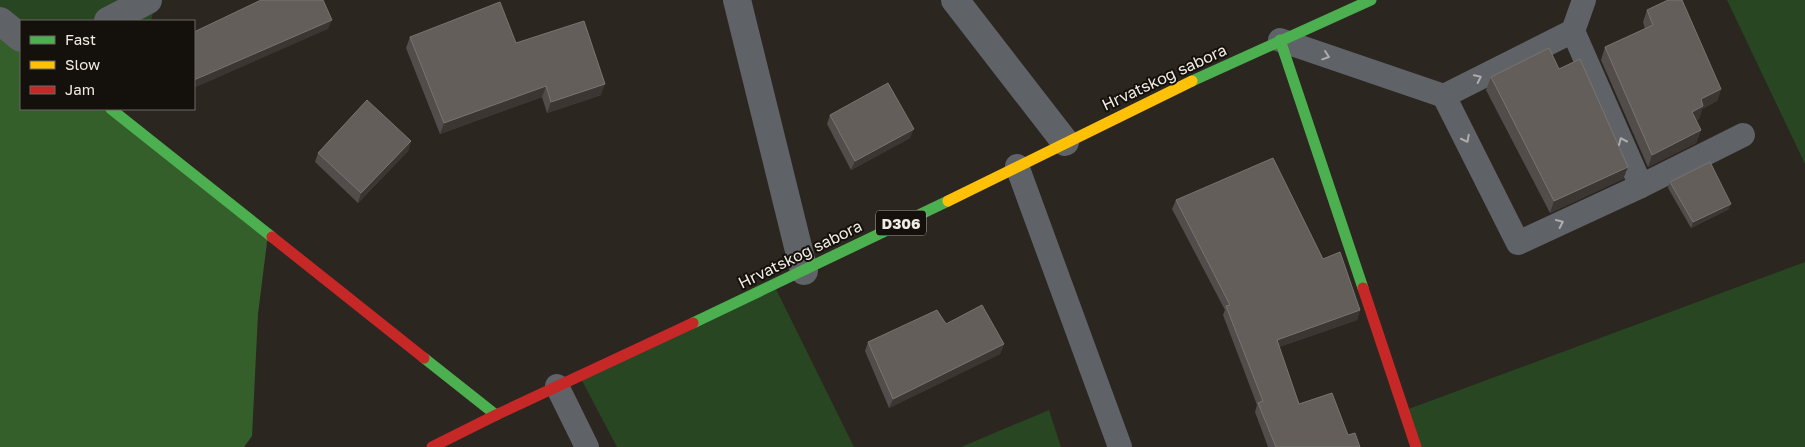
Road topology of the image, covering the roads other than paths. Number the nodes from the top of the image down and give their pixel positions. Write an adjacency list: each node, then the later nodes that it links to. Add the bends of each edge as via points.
1 (148, 0): 6 (street)
2 (737, 0): 17 (street)
3 (955, 0): 14 (street)
4 (1584, 0): 8 (lane)
5 (1363, 2): 10 (main road, Hrvatskog sabora / D306)
6 (110, 20)
7 (0, 21): 9 (street)
8 (1573, 31): 11 (lane, one-way to 8); 16 (lane, one-way to 8)
9 (20, 37)
10 (1280, 40): 11 (lane, one-way to 11); 14 (main road, Hrvatskog sabora / D306); 23 (main road)
11 (1444, 96): 16 (lane, one-way to 16, via 1518,243)
12 (112, 110): 19 (main road)
13 (1743, 135): 16 (lane)
14 (1065, 142): 15 (main road, Hrvatskog sabora / D306)
15 (1017, 166): 17 (main road, Hrvatskog sabora / D306); 22 (lane)
16 (1642, 186)
17 (804, 271): 18 (main road, Hrvatskog sabora / D306)
18 (557, 386): 19 (main road, Hrvatskog sabora / D306); 21 (lane)
19 (496, 414): 20 (main road, Hrvatskog sabora / D306)
20 (432, 447)
21 (587, 447)
22 (1120, 447)
23 (1416, 447)

